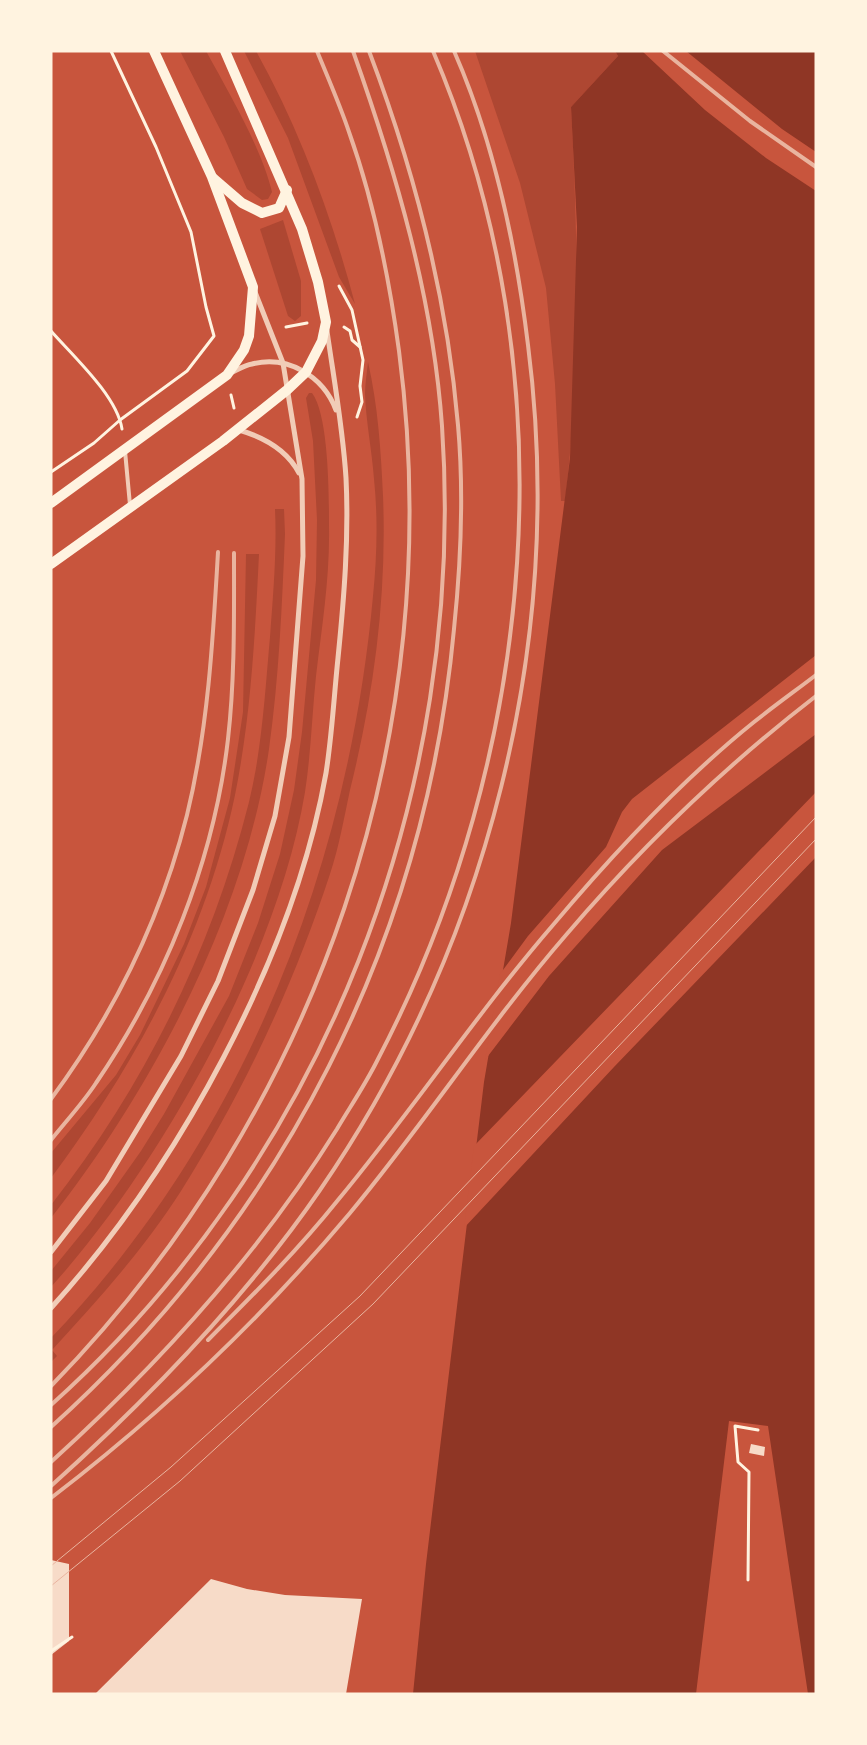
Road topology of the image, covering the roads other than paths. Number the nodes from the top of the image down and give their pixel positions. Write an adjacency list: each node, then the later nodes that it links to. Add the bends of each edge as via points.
1 (154, 51): 3 (main road)
2 (225, 51): 4 (main road)
3 (212, 177): 4 (main road, via 242,203 262,214 279,208); 5 (main road)
4 (287, 190): 6 (main road, via 318,282)
5 (254, 287): 7 (street); 9 (main road, via 249,336 244,350)
6 (326, 326): 8 (main road, via 318,351); 11 (street)
7 (283, 363): 8 (street); 9 (street, via 250,364); 10 (street)
8 (306, 372): 10 (main road); 11 (street, via 327,391)
9 (227, 374): 13 (main road)
10 (287, 390): 12 (main road); 14 (street)
11 (340, 422): 19 (street, via 346,478 345,594 326,772 309,845 290,903 245,1012 184,1129 120,1224)
12 (239, 430): 14 (street, via 266,440 288,458); 16 (main road)
13 (125, 451): 15 (main road); 16 (lane)
14 (302, 479): 18 (street, via 303,556 289,737 275,816 254,890 218,981 181,1056 106,1180)
15 (51, 503)
16 (130, 508): 17 (main road)
17 (51, 564)
18 (51, 1252)
19 (51, 1308)

